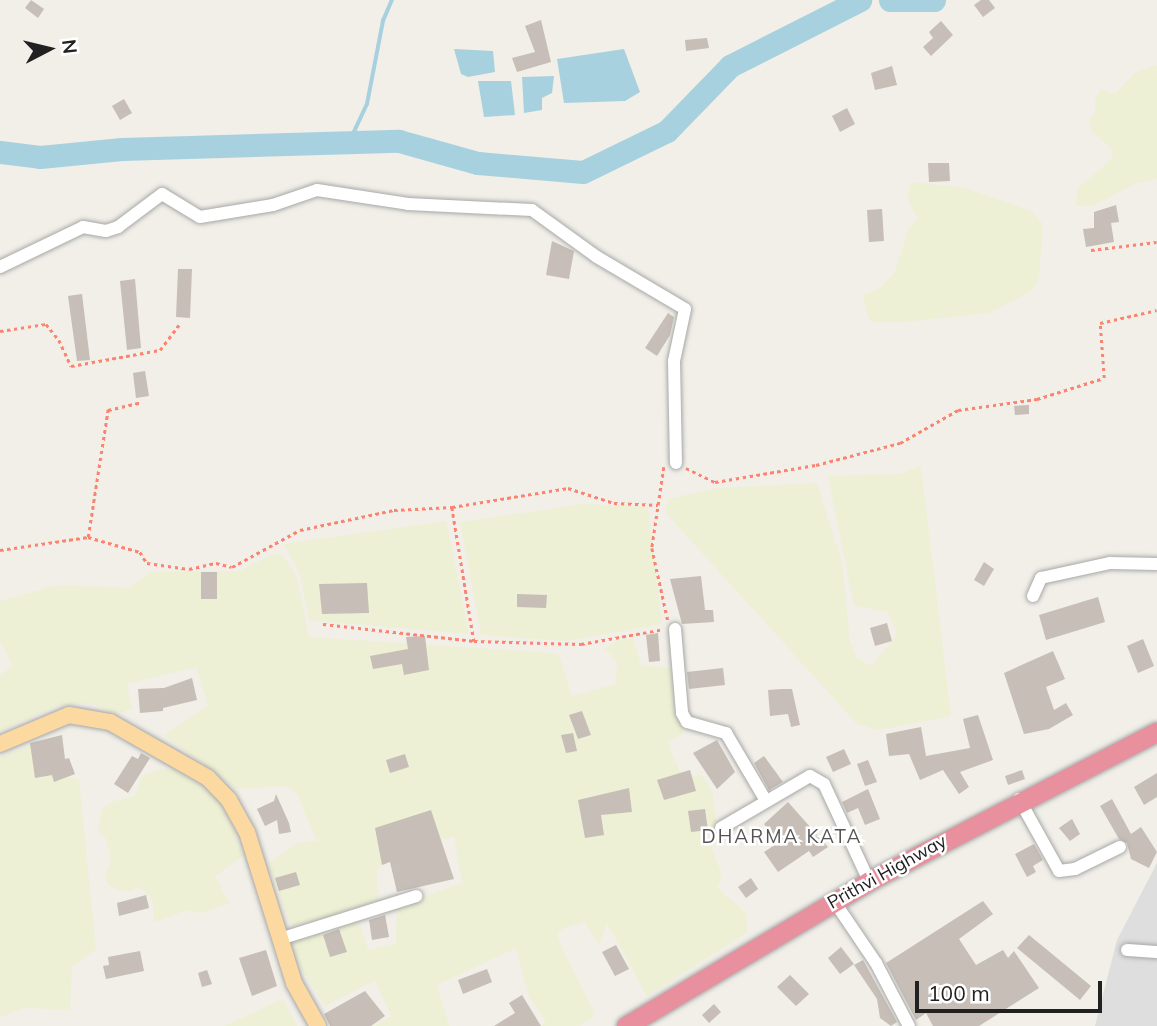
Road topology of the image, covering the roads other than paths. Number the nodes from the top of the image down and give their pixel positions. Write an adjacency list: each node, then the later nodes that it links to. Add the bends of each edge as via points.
1 (0, 267): 2 (street, via 83,227 106,231 118,227 162,194 200,217 273,205 317,190 408,204 532,210 597,257 685,309 674,361)
2 (676, 463)
3 (1157, 564): 4 (street, via 1110,563 1041,578)
4 (1033, 596)
5 (674, 629): 9 (street, via 682,713 687,722 726,733)
6 (1157, 732): 8 (highway, Prithvi Highway)
7 (0, 744): 15 (main road, via 69,715 100,720 208,778 229,800 247,832)
8 (1019, 799): 11 (street, via 1059,871 1075,869); 12 (highway, Prithvi Highway)
9 (766, 801): 10 (street); 12 (street, via 810,776 824,784)
10 (721, 828)
11 (1120, 847)
12 (869, 881): 14 (highway, Prithvi Highway)
13 (416, 896): 15 (street)
14 (834, 901): 19 (highway, Prithvi Highway); 20 (street, via 876,963)
15 (280, 939): 18 (main road, via 294,983)
16 (1127, 950): 17 (street)
17 (1157, 952)
18 (318, 1026)
19 (626, 1026)
20 (909, 1026)

